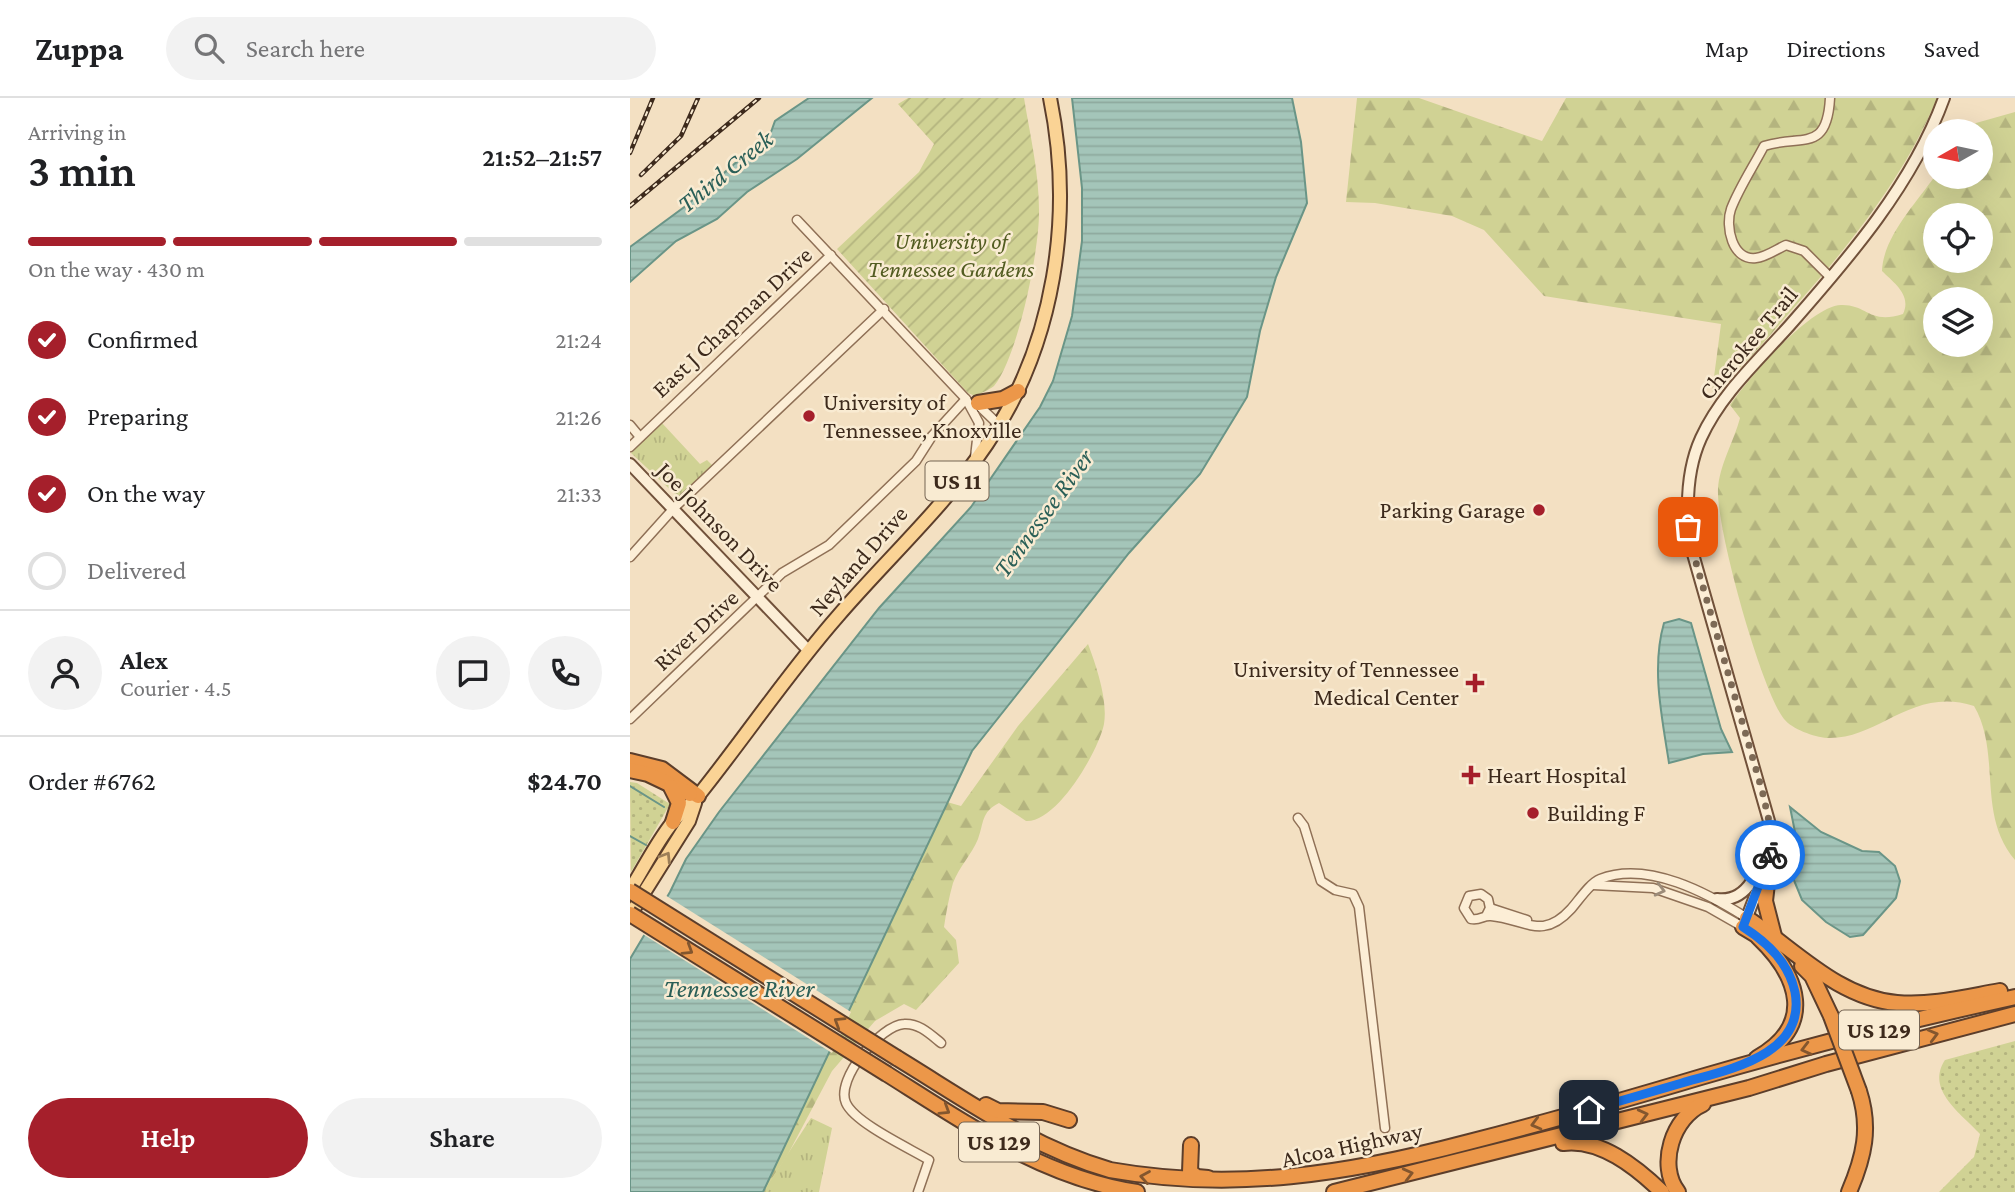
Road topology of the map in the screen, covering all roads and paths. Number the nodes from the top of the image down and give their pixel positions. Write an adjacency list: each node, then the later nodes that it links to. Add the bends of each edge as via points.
1 (1050, 98): 8 (main road, Neyland Drive / US 11, via 1059,174 1058,235 1047,310)
2 (1830, 98): 6 (street, via 1820,135 1808,141 1764,146 1730,211 1729,236 1734,247 1748,257 1757,258 1786,245 1804,251)
3 (1944, 98): 6 (street, Cherokee Trail, via 1903,179)
4 (797, 220): 5 (street)
5 (831, 255): 7 (street); 12 (street, East J Chapman Drive)
6 (1831, 278): 26 (street, Cherokee Trail, via 1712,417 1700,440 1689,490 1691,547)
7 (884, 309): 9 (street); 16 (street)
8 (1018, 391): 9 (highway, via 1003,399); 11 (main road, Neyland Drive / US 11)
9 (972, 401): 11 (street); 14 (street, via 979,423); 18 (street, River Drive, via 932,436 916,461 827,548 790,567)
10 (630, 425): 12 (street)
11 (999, 425): 14 (main road, Neyland Drive / US 11)
12 (640, 437): 13 (street, East J Chapman Drive)
13 (630, 447)
14 (974, 461): 19 (main road, Neyland Drive / US 11)
15 (630, 464): 16 (street, Joe Johnson Drive)
16 (674, 508): 17 (street); 18 (street, Joe Johnson Drive)
17 (630, 557)
18 (758, 598): 19 (street, Joe Johnson Drive); 20 (street, River Drive)
19 (808, 650): 24 (main road, Neyland Drive / US 11)
20 (630, 719)
21 (630, 761): 24 (highway, via 662,769)
22 (630, 771): 23 (highway, via 648,774)
23 (671, 787): 24 (highway); 27 (highway, via 678,803)
24 (698, 796): 27 (main road, Neyland Drive / US 11); 33 (main road, Neyland Drive / US 11, one-way to 24, via 688,821)
25 (1298, 818): 47 (street, via 1321,881 1353,894 1359,908)
26 (1769, 821): 28 (street, Cherokee Trail); 31 (street, via 1764,850 1749,887 1735,898)
27 (673, 822): 30 (main road, Neyland Drive / US 11)
28 (1769, 857): 34 (street, Cherokee Trail); 36 (highway, via 1765,901)
29 (1593, 885): 31 (street, via 1616,875 1663,878); 32 (street, via 1554,922); 34 (street, one-way to 34, via 1622,884 1672,893)
30 (630, 890): 43 (highway, Alcoa Highway / US 129, one-way to 30, bridge)
31 (1717, 899): 34 (street)
32 (1488, 912)
33 (630, 914): 52 (highway, US 129, one-way to 52, bridge, via 1015,1151 1088,1181)
34 (1745, 923): 35 (highway); 36 (highway)
35 (1758, 937): 40 (highway, via 1773,945 1807,981); 42 (highway, via 1792,978 1794,1019 1783,1038)
36 (1775, 937): 37 (highway, via 1836,982 1896,1003 1937,1003); 40 (highway, via 1812,976)
37 (2015, 988)
38 (2015, 997): 42 (highway, Alcoa Highway / US 129, one-way to 42)
39 (2015, 1014): 45 (highway, Alcoa Highway / US 129, one-way to 39)
40 (1827, 1017): 44 (highway, bridge)
41 (941, 1043): 51 (street, via 916,1025 896,1025 851,1069 844,1086 846,1102 855,1115 929,1160)
42 (1744, 1066): 49 (highway, Alcoa Highway / US 129, one-way to 49)
43 (917, 1070): 46 (highway, via 929,1071 998,1111 1043,1112); 49 (highway, Alcoa Highway / US 129, one-way to 43, via 1317,1180 1249,1186 1191,1184 1130,1174 1066,1155 1015,1132)
44 (1854, 1092): 56 (highway, via 1856,1152); 57 (highway, via 1865,1109 1864,1154)
45 (1720, 1096): 50 (highway, Alcoa Highway / US 129, one-way to 45); 55 (highway, via 1695,1107 1679,1123 1670,1146 1669,1166)
46 (1069, 1120)
47 (1385, 1128)
48 (1191, 1145): 49 (highway, via 1189,1172 1197,1177 1247,1179)
49 (1370, 1167)
50 (1434, 1167): 53 (highway, Alcoa Highway / US 129, one-way to 50); 54 (highway, via 1580,1141 1615,1156)
51 (918, 1192)
52 (1138, 1192)
53 (1334, 1192)
54 (1662, 1192)
55 (1678, 1192)
56 (1838, 1192)
57 (1849, 1192)

